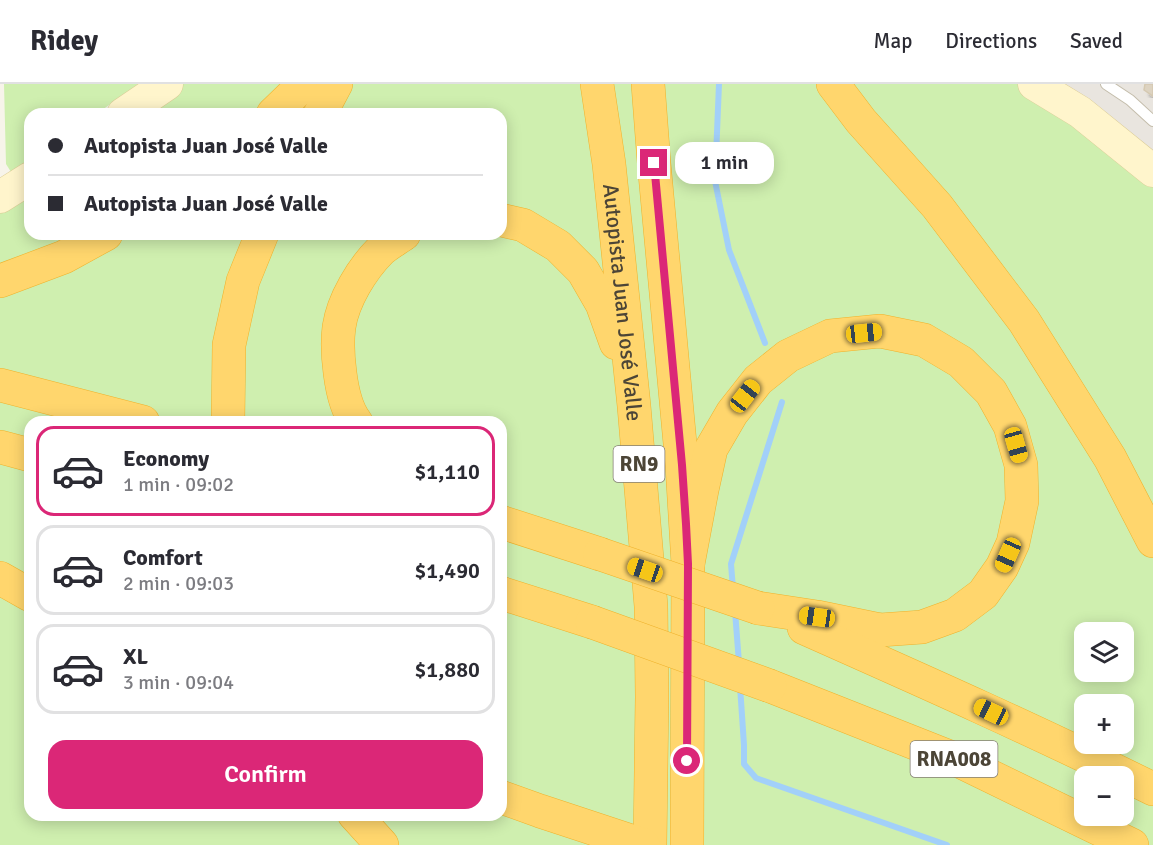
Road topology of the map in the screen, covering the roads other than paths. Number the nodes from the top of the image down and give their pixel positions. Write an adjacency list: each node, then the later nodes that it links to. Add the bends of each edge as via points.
1 (167, 84): 9 (main road)
2 (304, 84): 10 (highway)
3 (336, 84): 11 (highway)
4 (597, 84): 22 (highway, Autopista Juan José Valle / RN9)
5 (648, 84): 30 (highway, Autopista Juan José Valle / RN9)
6 (833, 84): 29 (highway, via 937,206 1024,321 1110,459)
7 (1034, 84): 13 (main road, via 1080,112)
8 (1106, 84): 12 (lane)
9 (132, 108)
10 (279, 108)
11 (323, 108)
12 (1153, 121)
13 (1153, 171)
14 (24, 182): 15 (main road)
15 (0, 196)
16 (507, 221): 22 (highway, via 522,225 558,246 583,271 602,304)
17 (95, 240): 20 (highway, via 64,257)
18 (260, 240): 24 (highway, via 243,280 229,345)
19 (395, 240): 25 (highway, via 382,249 350,292 339,325 342,384)
20 (0, 281)
21 (0, 385): 23 (highway)
22 (634, 406): 43 (highway, Autopista Juan José Valle / RN9, via 651,606)
23 (120, 416)
24 (228, 416)
25 (352, 416)
26 (0, 447): 27 (highway)
27 (24, 453)
28 (507, 522): 36 (highway, RNA008, bridge)
29 (1153, 541)
30 (688, 564): 36 (highway, via 711,448 758,380 788,356 830,336 880,331 924,340 961,362 991,392 1010,426 1021,465 1022,501 1013,543 1002,567 982,594 955,615 922,627 880,630); 44 (highway, Autopista Juan José Valle / RN9)
31 (0, 570): 33 (highway)
32 (0, 578): 34 (highway)
33 (24, 580)
34 (24, 592)
35 (507, 595): 45 (highway, RNA008, bridge, via 770,686 955,759)
36 (759, 608): 38 (highway, RNA008)
37 (507, 786): 41 (highway)
38 (1153, 789)
39 (507, 799): 41 (highway)
40 (360, 821): 42 (highway)
41 (629, 840)
42 (382, 845)
43 (650, 845)
44 (687, 845)
45 (1131, 845)

